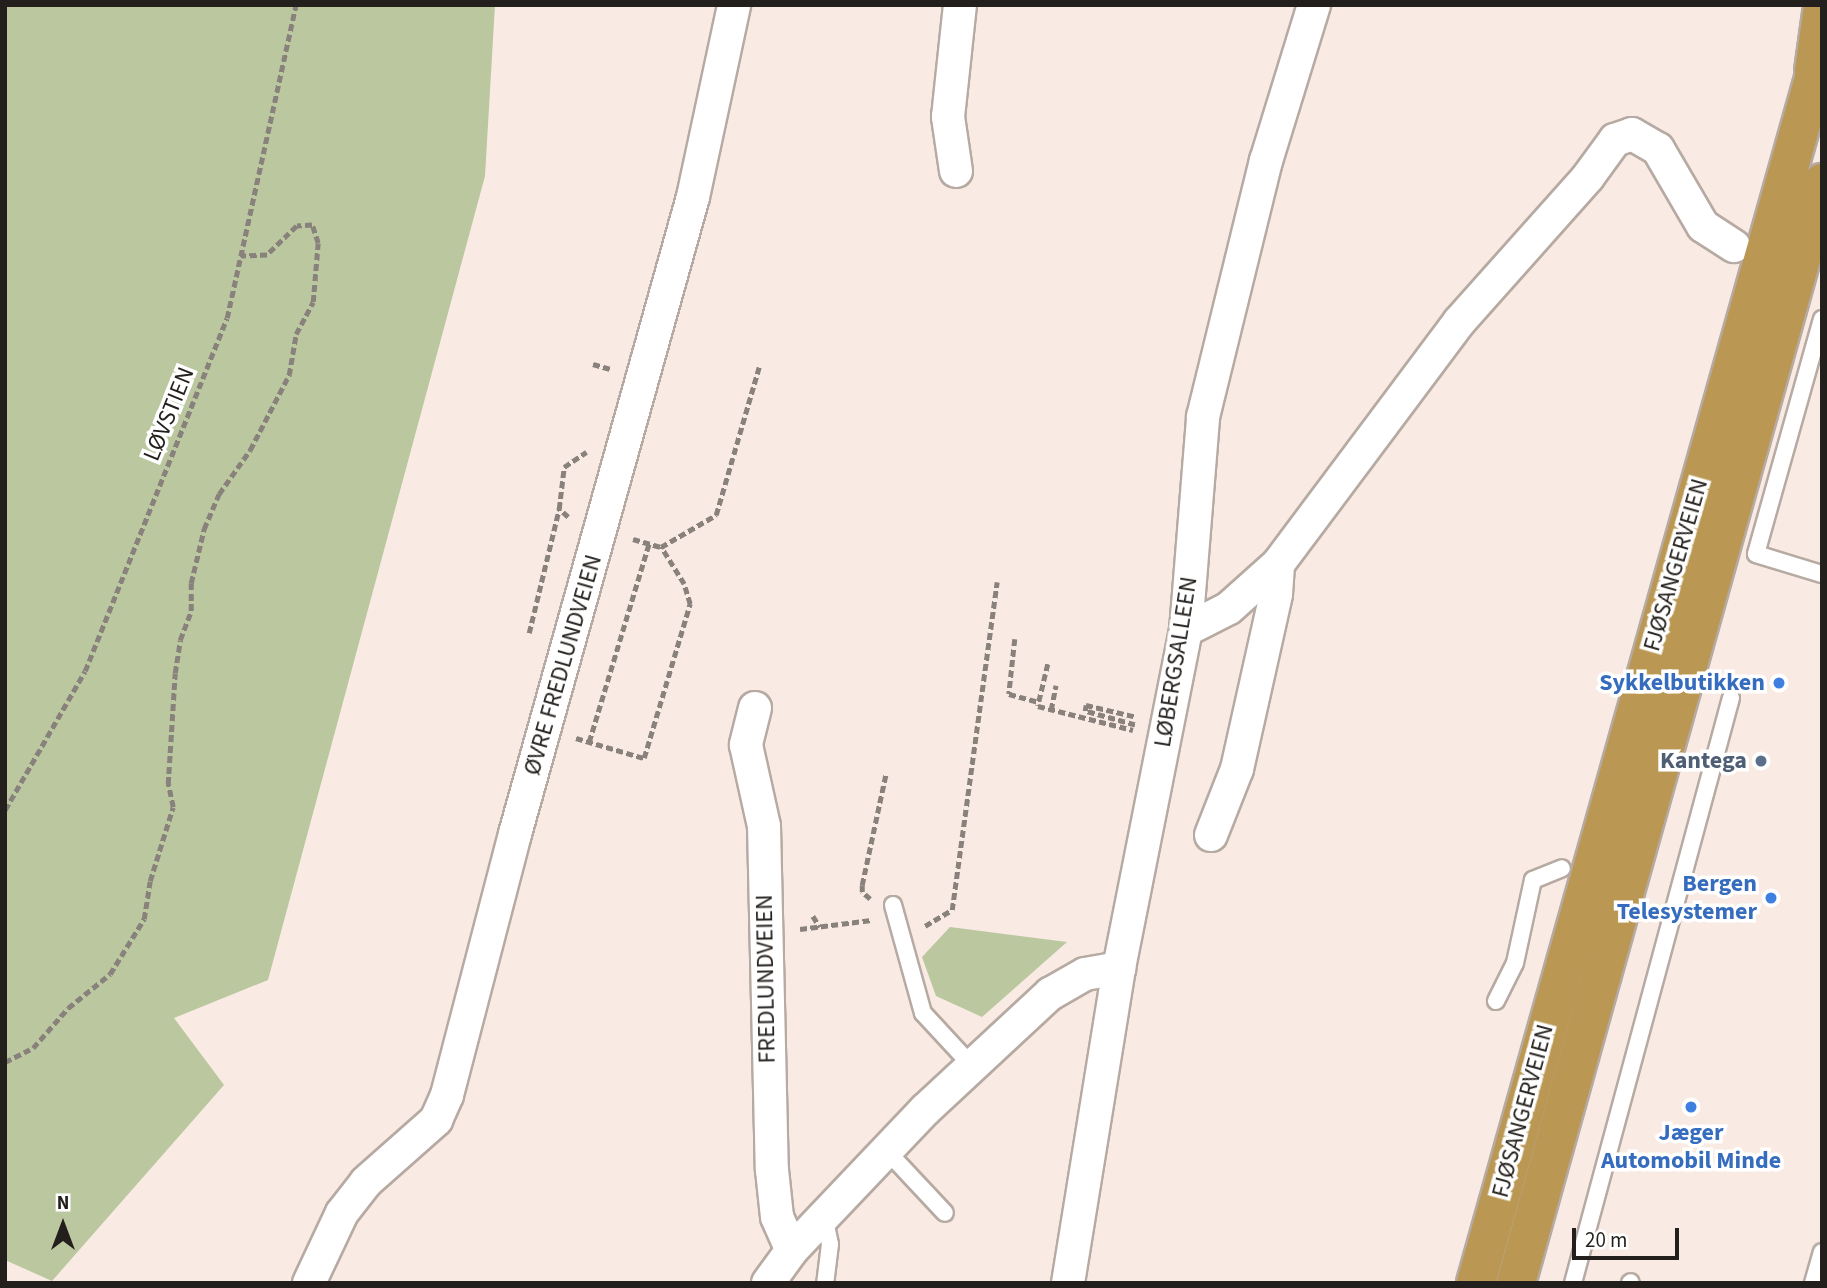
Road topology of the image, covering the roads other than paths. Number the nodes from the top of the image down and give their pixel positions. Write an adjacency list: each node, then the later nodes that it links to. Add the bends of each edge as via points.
1 (734, 5): 26 (street, ØVRE FREDLUNDVEIEN, via 693,197 447,1095 436,1120 366,1182 342,1213)
2 (961, 5): 6 (street, via 948,117)
3 (1314, 5): 12 (street, LØBERGSALLEEN, via 1266,160 1216,354 1199,455)
4 (1822, 13): 5 (highway, FJØSANGERVEIEN)
5 (1818, 60): 30 (highway, FJØSANGERVEIEN)
6 (956, 171)
7 (1822, 183): 31 (highway, FJØSANGERVEIEN)
8 (1734, 246): 10 (street, via 1703,226 1658,149 1632,134 1615,140 1459,323)
9 (1822, 320): 11 (lane, via 1756,554)
10 (1278, 564): 12 (street, via 1229,608); 15 (street, via 1276,594 1240,756)
11 (1822, 574)
12 (1186, 630): 18 (street, LØBERGSALLEEN)
13 (1731, 698): 32 (lane)
14 (755, 708): 24 (street, FREDLUNDVEIEN, via 747,745 764,826 772,1170 777,1217)
15 (1211, 835)
16 (1562, 868): 19 (lane, via 1534,880 1515,963)
17 (896, 916): 20 (lane, via 923,1013)
18 (1119, 968): 20 (street, via 1085,974 1050,994); 29 (street, LØBERGSALLEEN)
19 (1496, 1001)
20 (972, 1066): 21 (street)
21 (886, 1150): 22 (lane); 23 (street)
22 (945, 1213)
23 (824, 1216): 24 (street); 28 (lane, via 830,1229)
24 (792, 1250): 27 (street)
25 (1822, 1252): 33 (lane)
26 (309, 1283)
27 (768, 1283)
28 (825, 1283)
29 (1068, 1283)
30 (1476, 1283)
31 (1516, 1283)
32 (1573, 1283)
33 (1813, 1283)

